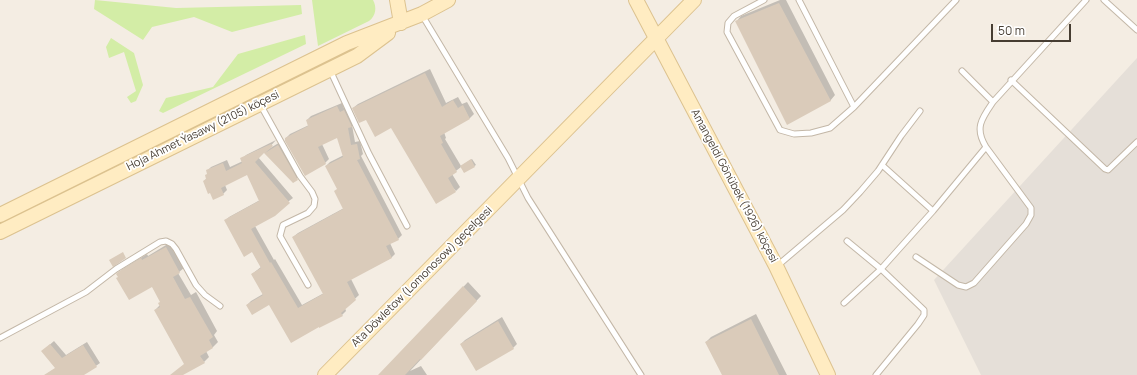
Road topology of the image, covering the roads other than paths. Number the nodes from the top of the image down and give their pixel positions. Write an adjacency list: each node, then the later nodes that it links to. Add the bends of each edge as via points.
1 (397, 0): 11 (street)
2 (448, 0): 10 (street, Hoja Ahmet Ýasawy (2105) köçesi)
3 (636, 0): 13 (street, Amangeldi Gönübek (1926) köçesi)
4 (694, 0): 13 (street, Ata Döwletow (Lomonosow) geçelgesi)
5 (764, 0): 19 (lane, via 734,16 728,23 727,32 780,130 794,134 830,128)
6 (799, 0): 19 (lane)
7 (956, 0): 19 (lane)
8 (1086, 0): 16 (lane)
9 (1104, 0): 12 (lane)
10 (422, 14): 11 (street, Hoja Ahmet Ýasawy (2105) köçesi); 24 (lane)
11 (401, 23): 14 (street, Hoja Ahmet Ýasawy (2105) köçesi, via 357,56); 26 (street, Hoja Ahmet Ýasawy (2105) köçesi, via 347,43)
12 (1137, 30)
13 (656, 38): 24 (street, Ata Döwletow (Lomonosow) geçelgesi); 31 (street, Amangeldi Gönübek (1926) köçesi)
14 (329, 69): 18 (street, Hoja Ahmet Ýasawy (2105) köçesi); 27 (lane)
15 (962, 71): 17 (lane)
16 (1011, 80): 17 (lane); 21 (lane, via 1104,169 1108,170 1113,166)
17 (993, 102): 22 (lane, via 982,118 980,128 981,139)
18 (259, 104): 28 (street, Hoja Ahmet Ýasawy (2105) köçesi); 33 (lane, via 315,199 314,206 308,213 283,225 280,236)
19 (854, 107)
20 (920, 111): 23 (lane)
21 (1137, 142)
22 (986, 147): 25 (lane); 30 (lane, via 1031,208 1031,215 1026,224 974,283 966,287 958,285)
23 (882, 165): 25 (lane); 31 (lane, via 843,210)
24 (518, 178): 37 (street, Ata Döwletow (Lomonosow) geçelgesi); 38 (lane, via 528,198)
25 (933, 211): 32 (lane)
26 (0, 215)
27 (407, 226)
28 (0, 232)
29 (847, 240): 32 (lane)
30 (916, 257)
31 (776, 266): 39 (street, Amangeldi Gönübek (1926) köçesi)
32 (881, 269): 34 (lane); 40 (lane, via 924,310 924,315)
33 (308, 285)
34 (844, 303)
35 (220, 306): 36 (lane, via 196,285 176,249 166,241 160,242 116,269 86,292)
36 (0, 338)
37 (325, 375)
38 (641, 375)
39 (828, 375)
40 (876, 375)

